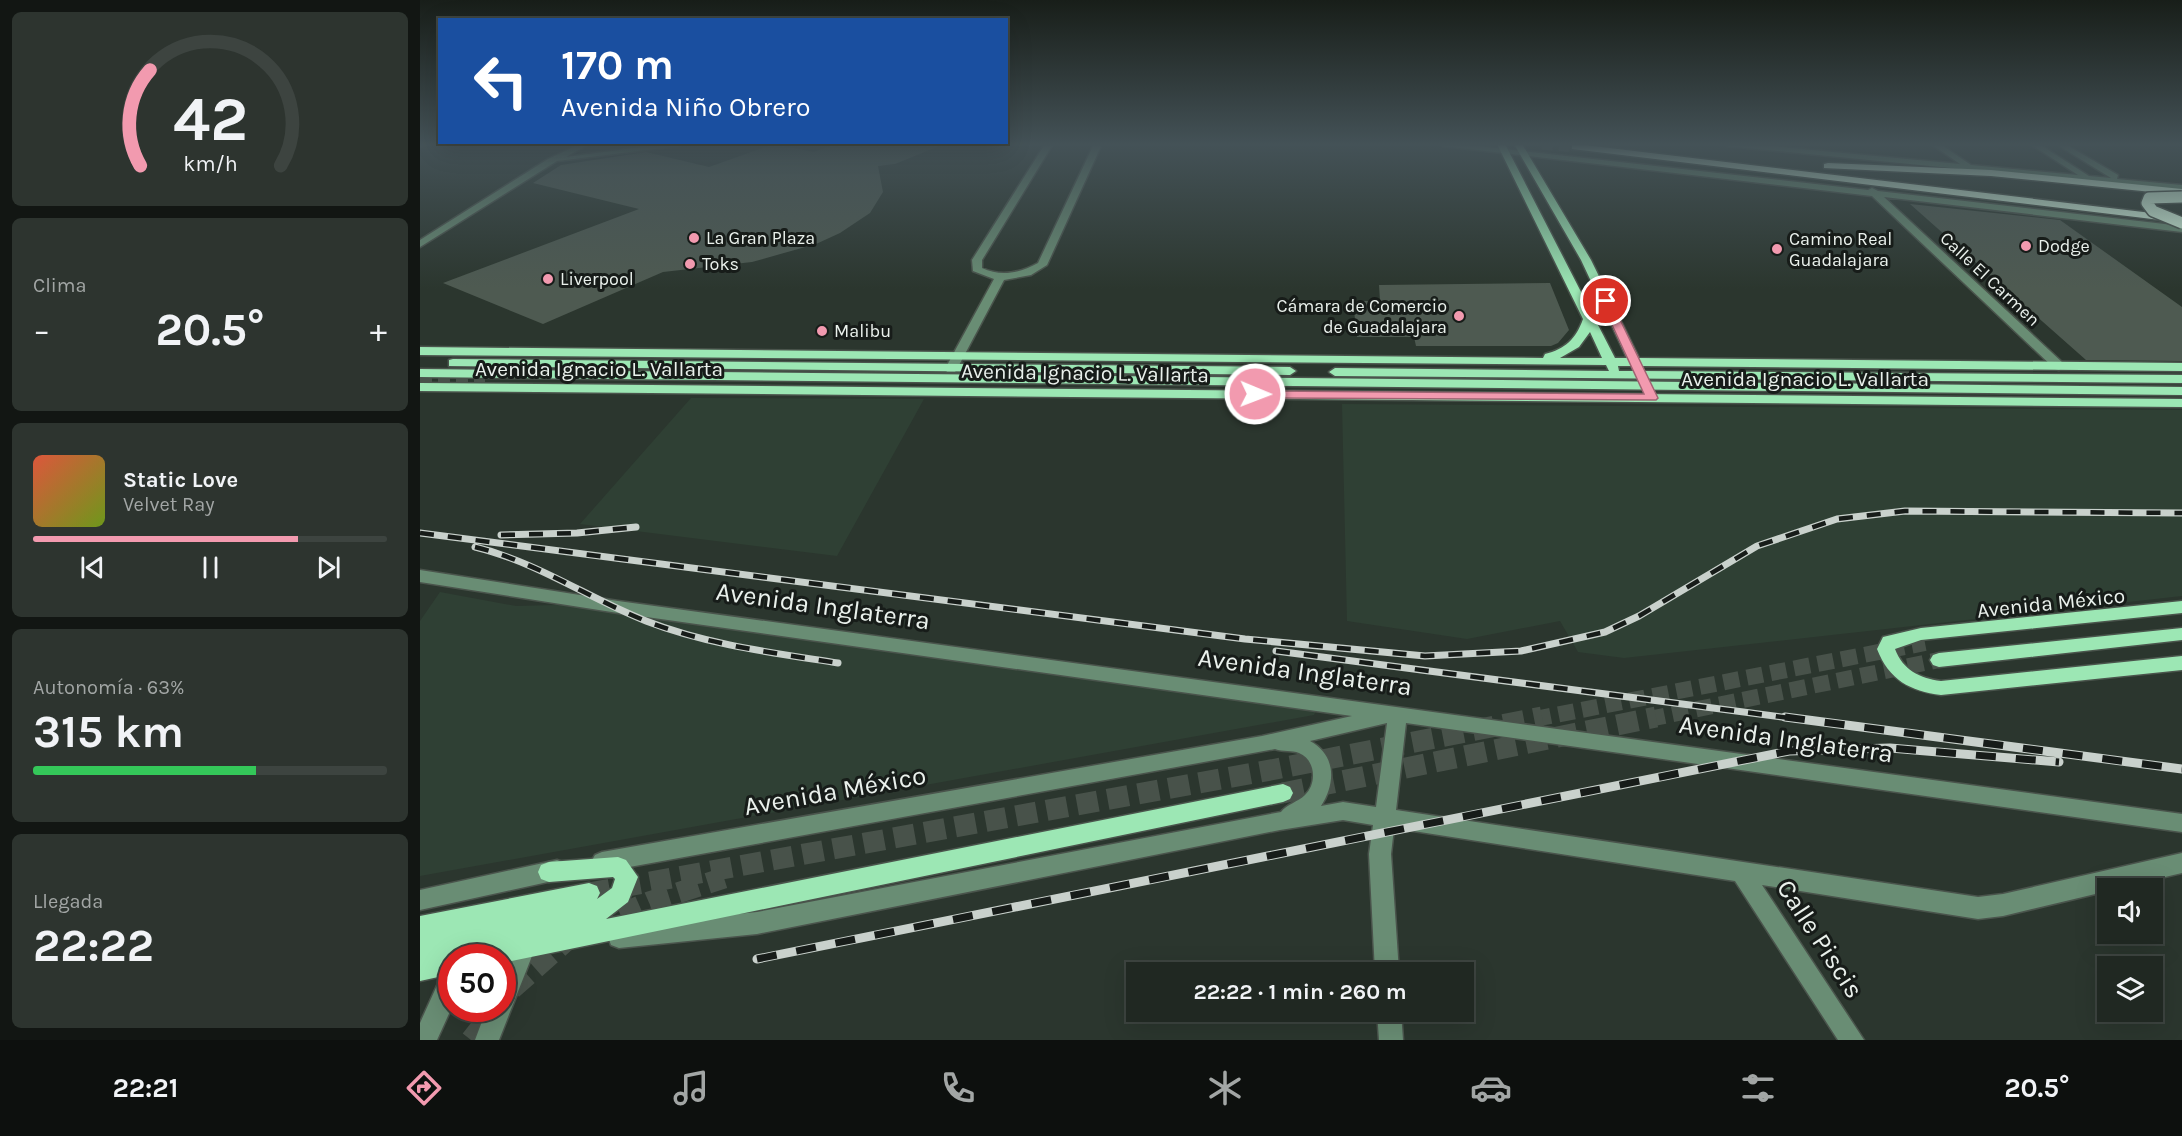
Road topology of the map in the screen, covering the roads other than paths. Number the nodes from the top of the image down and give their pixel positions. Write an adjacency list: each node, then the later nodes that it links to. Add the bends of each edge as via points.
1 (1878, 192): 24 (street, Calle El Carmen)
2 (502, 193): 14 (street)
3 (1019, 193): 15 (street, via 977,260 977,269)
4 (1076, 193): 15 (street, via 1042,265 1025,273)
5 (1527, 193): 16 (main road)
6 (1547, 193): 21 (main road, via 1586,260)
7 (1883, 193): 13 (street)
8 (1886, 193): 11 (highway)
9 (1972, 193): 11 (highway)
10 (2182, 196): 12 (highway, bridge, via 2149,198 2147,203 2153,212)
11 (2075, 205): 12 (highway)
12 (2182, 221)
13 (2182, 228)
14 (420, 244)
15 (1001, 276): 18 (street)
16 (1589, 319): 19 (main road, via 1584,337 1574,347); 20 (main road)
17 (420, 351): 18 (main road, Avenida Ignacio L. Vallarta)
18 (957, 356): 19 (main road, Avenida Ignacio L. Vallarta); 26 (street)
19 (1534, 361): 20 (main road, Avenida Ignacio L. Vallarta)
20 (1610, 362): 21 (main road, Avenida Ignacio L. Vallarta); 34 (main road)
21 (1635, 362): 23 (main road, Avenida Ignacio L. Vallarta); 35 (main road)
22 (420, 363): 26 (main road, Avenida Ignacio L. Vallarta)
23 (1964, 364): 24 (main road, Avenida Ignacio L. Vallarta); 29 (main road)
24 (2059, 366): 25 (main road, Avenida Ignacio L. Vallarta)
25 (2182, 367)
26 (951, 369): 34 (main road, Avenida Ignacio L. Vallarta)
27 (420, 373): 31 (main road, Avenida Ignacio L. Vallarta)
28 (2182, 374): 30 (main road)
29 (2012, 377): 30 (main road, Avenida Ignacio L. Vallarta); 35 (main road, Avenida Ignacio L. Vallarta)
30 (2120, 378): 32 (main road, Avenida Ignacio L. Vallarta)
31 (880, 379): 34 (main road, Avenida Ignacio L. Vallarta); 38 (main road)
32 (2182, 379)
33 (485, 381): 37 (main road)
34 (1622, 386): 35 (main road, Avenida Ignacio L. Vallarta); 35 (main road, Avenida Ignacio L. Vallarta); 38 (main road, Avenida Ignacio L. Vallarta)
35 (1646, 386): 39 (main road, Avenida Ignacio L. Vallarta); 42 (main road, Avenida Ignacio L. Vallarta)
36 (420, 387): 37 (main road, Avenida Ignacio L. Vallarta)
37 (689, 389): 38 (main road, Avenida Ignacio L. Vallarta)
38 (808, 389)
39 (2080, 390): 40 (main road, Avenida Ignacio L. Vallarta); 41 (main road)
40 (2182, 391)
41 (2182, 398)
42 (2182, 403)
43 (420, 576): 50 (street, Avenida Inglaterra, via 618,607)
44 (2182, 606): 49 (main road, via 1921,634 1889,642 1886,649 1888,659 1900,673 1914,683 1942,689)
45 (2182, 615): 47 (main road, Avenida México)
46 (2182, 634): 48 (main road, Avenida México)
47 (1925, 643)
48 (1939, 660)
49 (2182, 663)
50 (1398, 713): 51 (street, Avenida México); 53 (street); 55 (street, Avenida Inglaterra)
51 (1262, 744): 54 (street, Avenida México, via 1304,747 1317,756 1323,770 1321,789 1313,800); 58 (street, Avenida México)
52 (1283, 793): 62 (main road)
53 (1383, 816): 54 (street, via 1343,811); 57 (street); 65 (street, via 1380,854)
54 (1280, 821): 62 (street, via 757,923)
55 (2182, 824)
56 (2182, 862): 57 (street, via 1978,908)
57 (1740, 870): 75 (street, Calle Piscis)
58 (549, 872): 60 (street, Avenida México); 64 (main road, via 608,866 618,867 627,877 620,895 598,912)
59 (589, 893): 61 (main road)
60 (420, 900)
61 (420, 927)
62 (524, 946): 63 (main road); 67 (street)
63 (516, 948)
64 (420, 949)
65 (1386, 962)
66 (438, 965): 68 (main road)
67 (516, 966)
68 (420, 969)
69 (438, 1010): 72 (street)
70 (493, 1022): 73 (street)
71 (1390, 1022): 74 (street)
72 (425, 1040)
73 (486, 1040)
74 (1391, 1040)
75 (1852, 1040)

